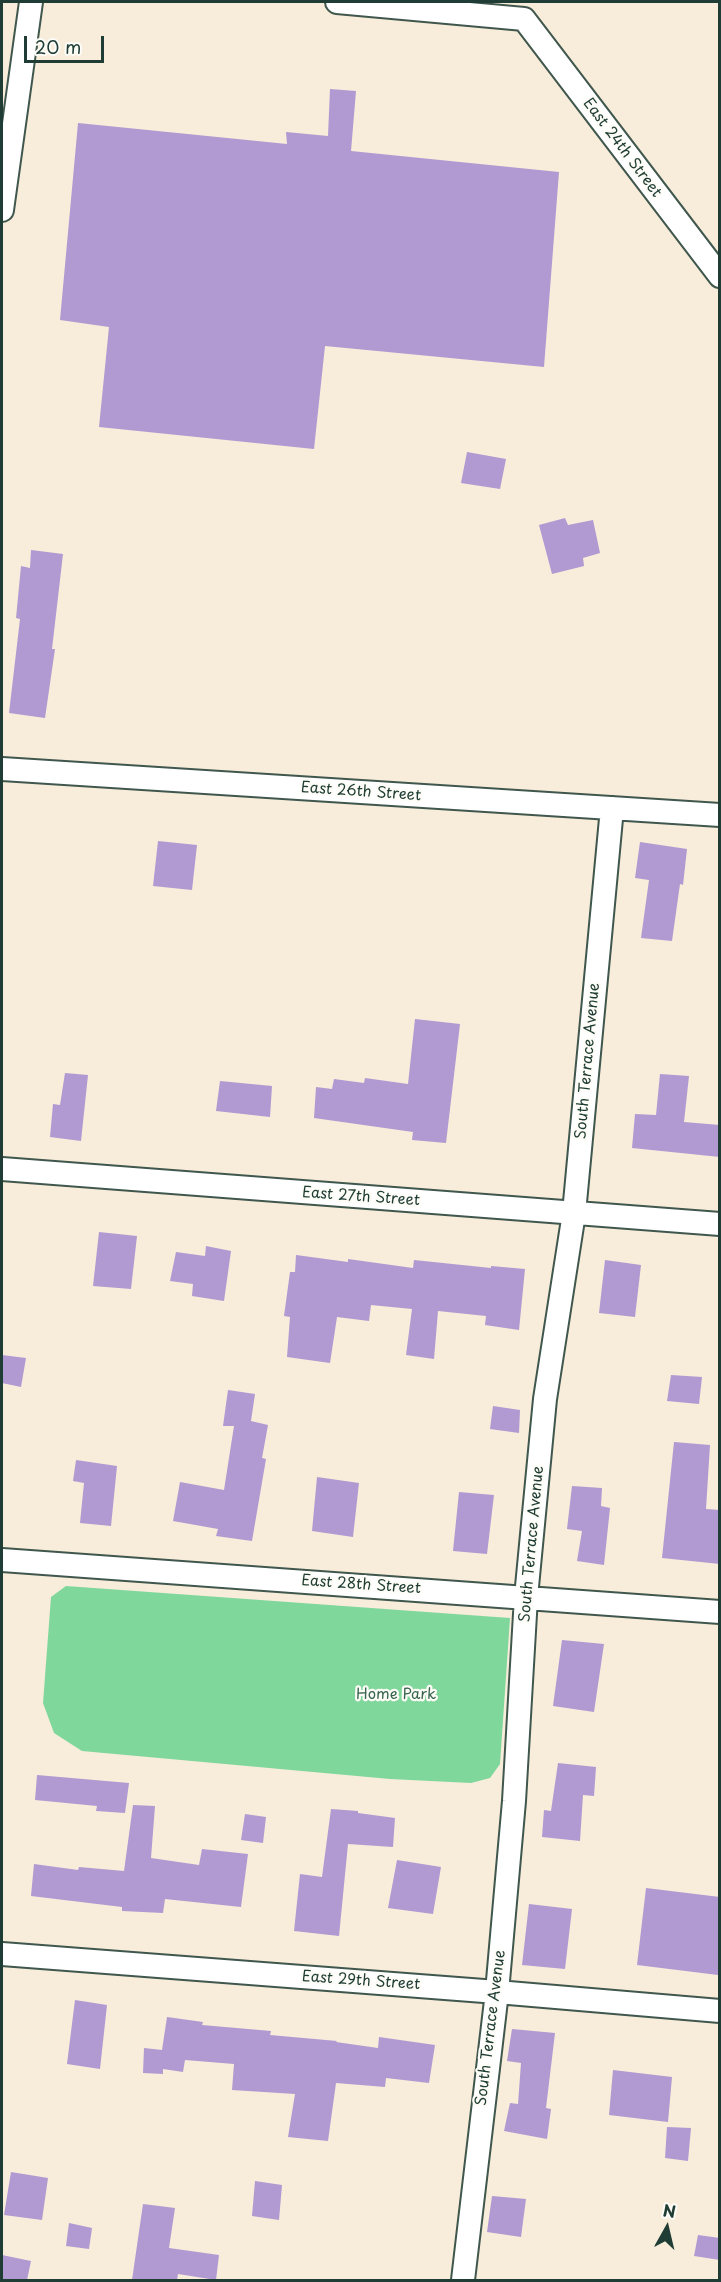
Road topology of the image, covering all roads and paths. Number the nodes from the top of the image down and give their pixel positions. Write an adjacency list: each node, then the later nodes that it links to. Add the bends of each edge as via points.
1 (31, 2): 3 (street)
2 (337, 2): 4 (street, East 24th Street, via 524,19)
3 (2, 210)
4 (720, 276)
5 (2, 769): 6 (street, East 26th Street)
6 (612, 808): 7 (street, East 26th Street); 9 (street, South Terrace Avenue)
7 (720, 815)
8 (2, 1169): 9 (street, East 27th Street)
9 (574, 1213): 10 (street, East 27th Street); 12 (street, South Terrace Avenue, via 545,1399)
10 (720, 1224)
11 (2, 1560): 12 (street, East 28th Street)
12 (526, 1597): 13 (street, East 28th Street); 15 (street, South Terrace Avenue)
13 (720, 1612)
14 (2, 1954): 15 (street, East 29th Street)
15 (497, 1992): 16 (street, East 29th Street); 17 (street, South Terrace Avenue)
16 (720, 2011)
17 (463, 2280)

